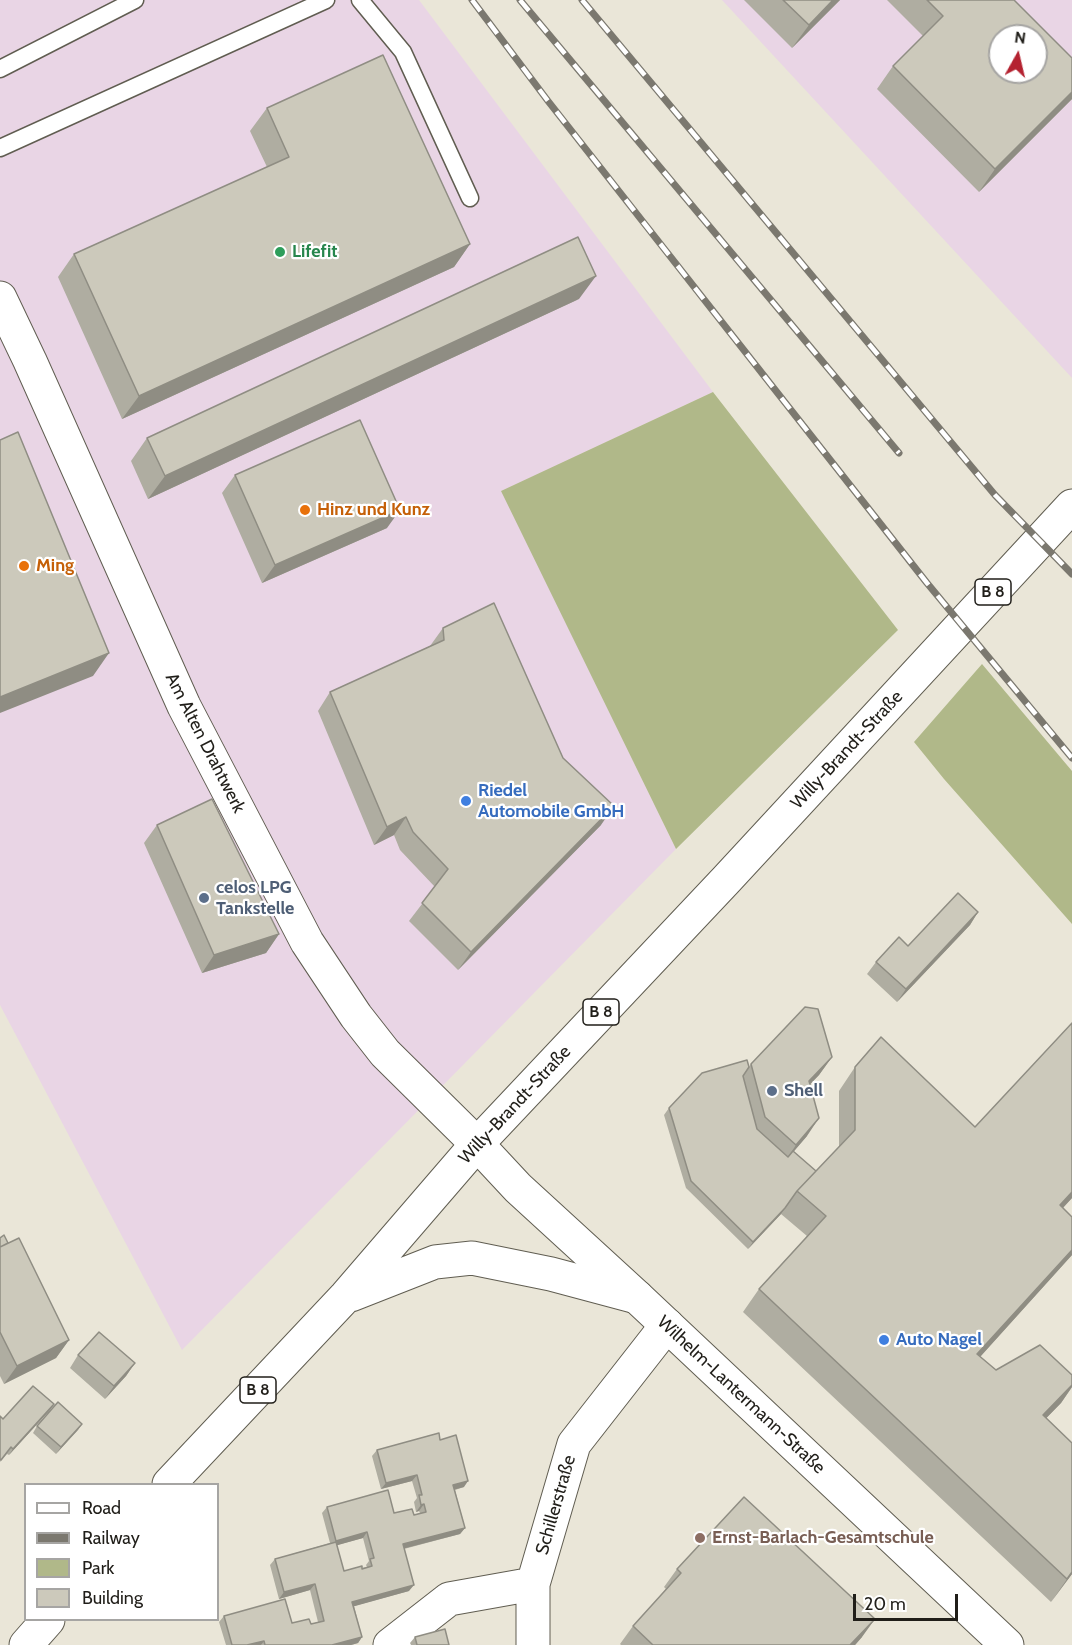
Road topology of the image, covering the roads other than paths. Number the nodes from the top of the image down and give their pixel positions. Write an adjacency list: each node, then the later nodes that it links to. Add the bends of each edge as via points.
1 (135, 0): 4 (lane)
2 (326, 0): 5 (lane)
3 (360, 0): 6 (lane, via 403,52)
4 (0, 69)
5 (0, 148)
6 (470, 198)
7 (0, 298): 9 (main road, Am Alten Drahtwerk, via 174,683 307,942 385,1053)
8 (1072, 506): 9 (main road, Willy-Brandt-Straße / B 8)
9 (477, 1144): 10 (main road, Willy-Brandt-Straße / B 8); 11 (main road, Wilhelm-Lantermann-Straße, via 518,1188)
10 (346, 1296): 11 (main road, via 435,1262 472,1258); 13 (main road, Willy-Brandt-Straße / B 8)
11 (637, 1297): 12 (main road, Wilhelm-Lantermann-Straße)
12 (667, 1325): 14 (main road, Schillerstraße, via 574,1444); 19 (main road, Wilhelm-Lantermann-Straße)
13 (171, 1483)
14 (533, 1584): 17 (main road, via 449,1599); 18 (main road, Schillerstraße)
15 (47, 1621): 16 (main road)
16 (26, 1645)
17 (390, 1645)
18 (533, 1645)
19 (1007, 1645)

